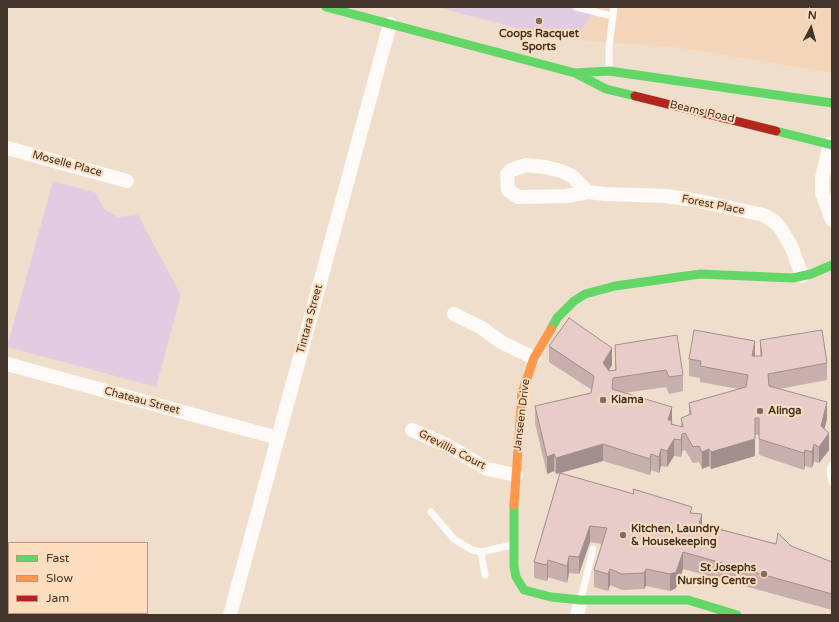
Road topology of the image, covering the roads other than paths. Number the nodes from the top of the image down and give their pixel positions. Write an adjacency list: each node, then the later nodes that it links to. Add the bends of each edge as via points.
1 (326, 7): 5 (street, Beams Road)
2 (576, 7): 4 (lane)
3 (614, 7): 4 (lane)
4 (612, 16): 6 (lane)
5 (390, 24): 7 (street, Beams Road); 20 (street, Tintara Street)
6 (609, 71): 7 (street, Beams Road); 8 (street, Beams Road)
7 (575, 73): 9 (street, Beams Road, via 606,89)
8 (832, 103)
9 (831, 142): 13 (street, via 822,178 822,193)
10 (7, 148): 11 (street, Moselle Place)
11 (127, 181)
12 (588, 192): 12 (street, Forest Place, via 567,196 518,197 508,190 508,174 511,170 526,165 545,167 572,176); 15 (street, Forest Place, via 694,200 769,218 781,229 792,248)
13 (832, 220)
14 (832, 265): 15 (street, Janseen Drive)
15 (802, 276): 17 (street, Janseen Drive, via 788,278 700,274 598,289 566,308 554,323)
16 (454, 314): 17 (street)
17 (534, 358): 22 (street, Janseen Drive, via 522,393)
18 (7, 364): 20 (street, Chateau Street)
19 (412, 430): 22 (street, Grevillia Court, via 447,445 487,469)
20 (278, 438): 30 (street, Tintara Street)
21 (832, 465): 23 (lane)
22 (516, 475): 25 (street, Janseen Drive)
23 (832, 482)
24 (431, 512): 27 (lane, via 462,546)
25 (514, 544): 27 (lane); 29 (street, Janseen Drive, via 516,577 524,590 551,597)
26 (593, 549): 29 (lane)
27 (480, 552): 28 (lane)
28 (485, 575)
29 (581, 600): 31 (street); 32 (street, Janseen Drive, via 688,600)
30 (230, 615)
31 (577, 615)
32 (737, 615)

